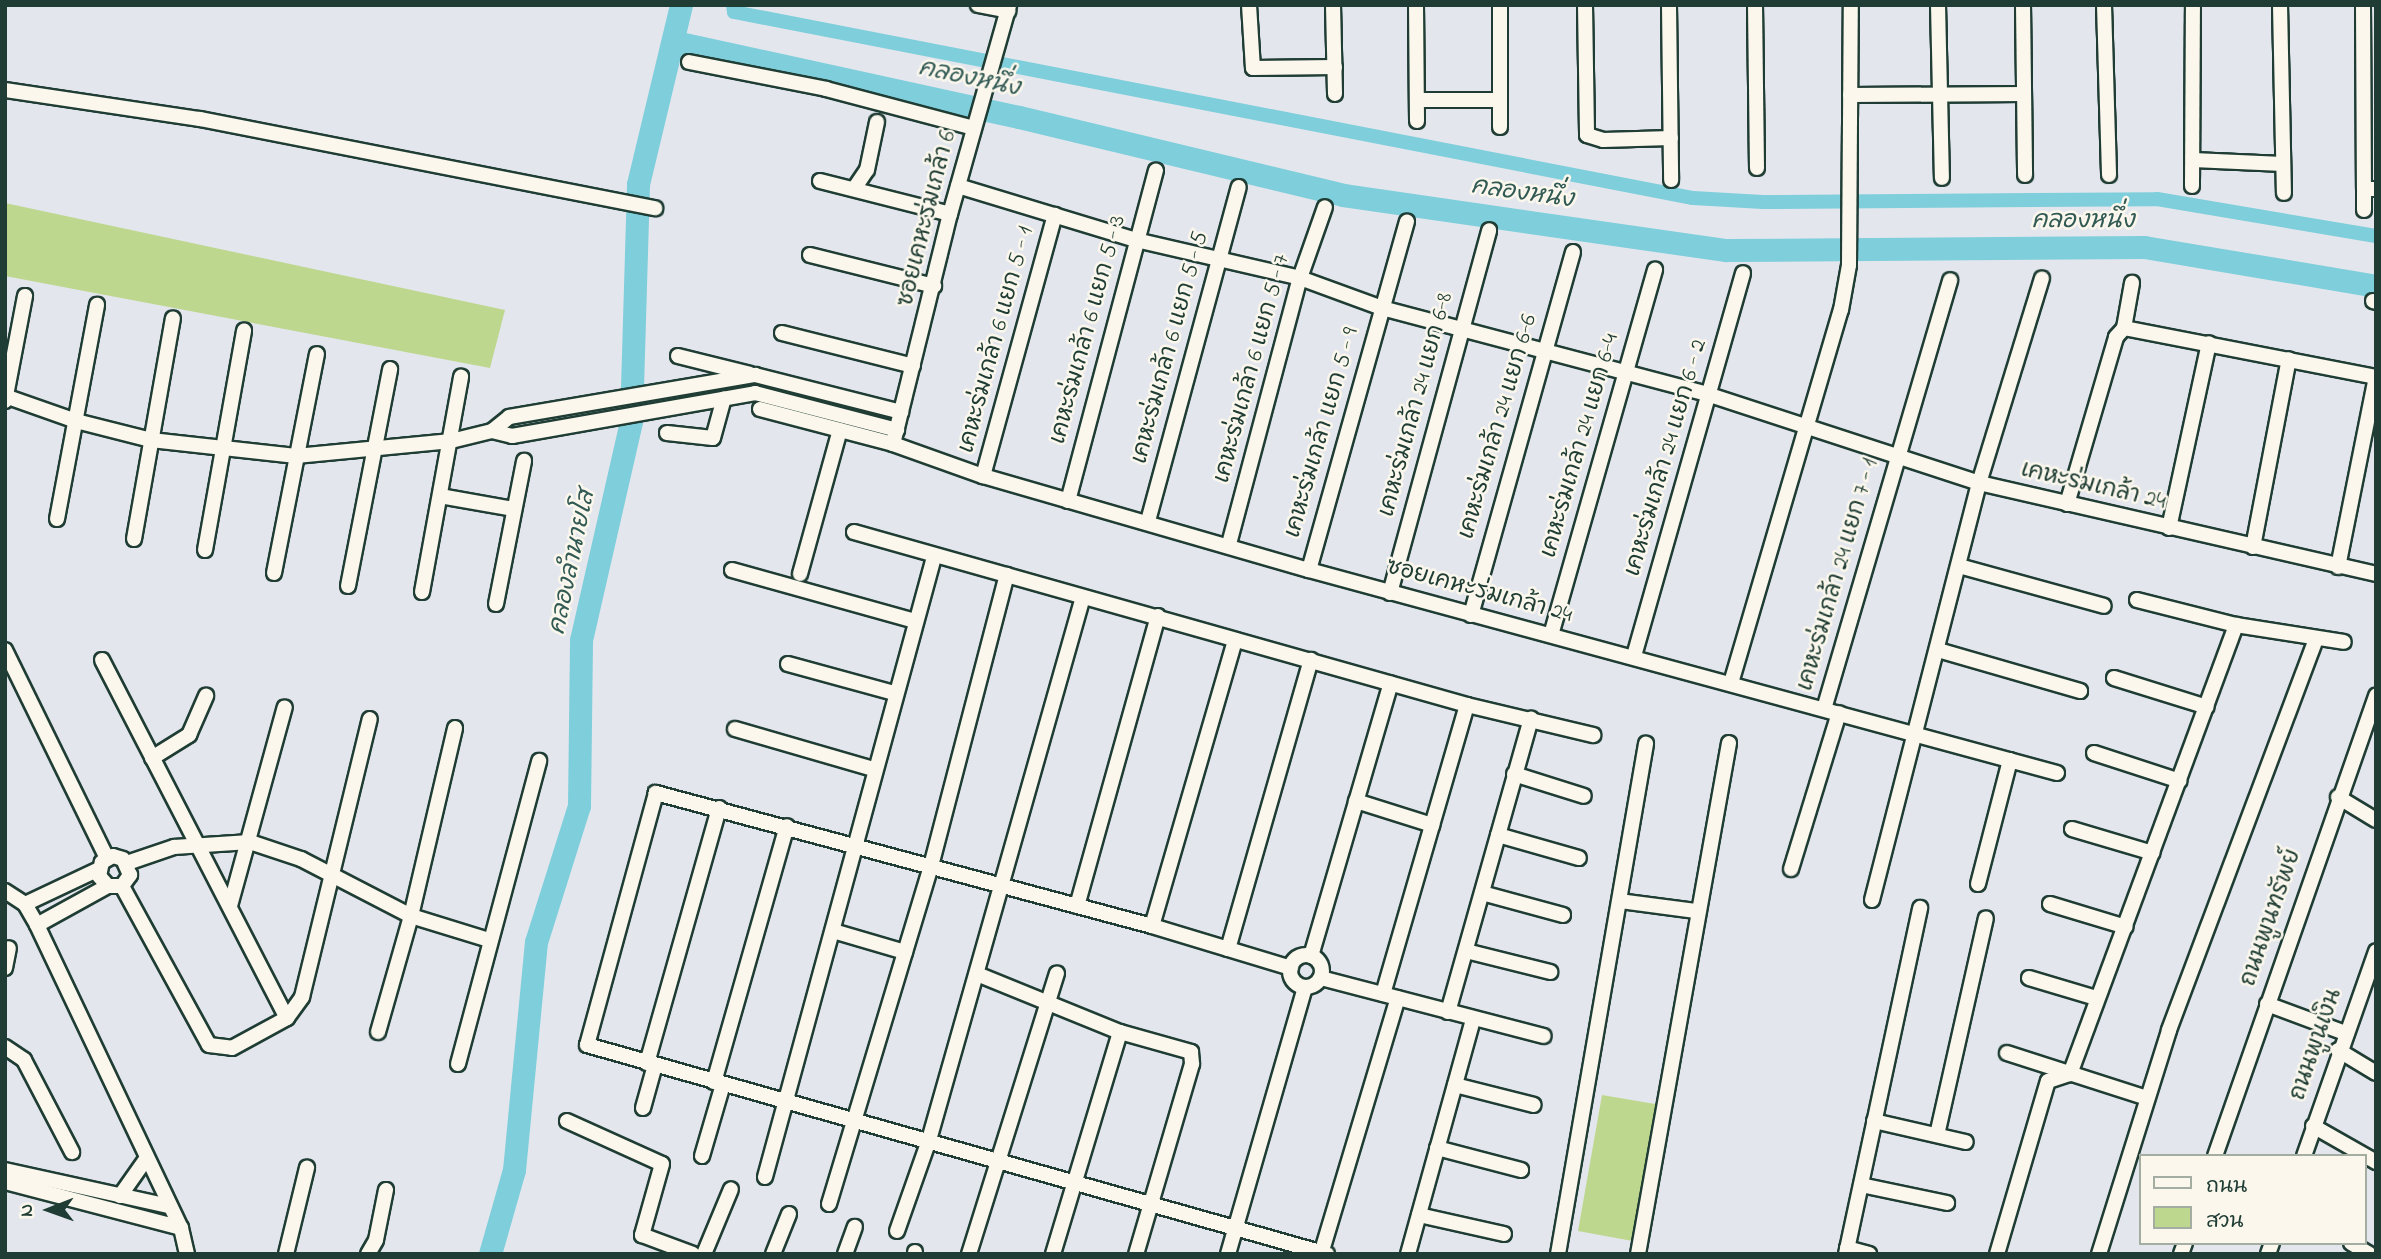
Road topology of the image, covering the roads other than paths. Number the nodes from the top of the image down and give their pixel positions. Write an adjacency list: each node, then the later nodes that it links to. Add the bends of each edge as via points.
1 (978, 5): 16 (street)
2 (1249, 5): 18 (street, via 1252,68)
3 (1333, 5): 18 (street)
4 (1416, 5): 24 (street)
5 (1500, 5): 25 (street)
6 (1585, 5): 30 (street, via 1587,135 1603,140)
7 (1669, 5): 30 (street)
8 (1755, 5): 33 (street)
9 (1851, 5): 22 (street)
10 (1938, 5): 20 (street)
11 (2023, 5): 23 (street)
12 (2104, 5): 36 (street)
13 (2193, 5): 31 (street)
14 (2280, 5): 32 (street)
15 (2363, 5): 44 (street)
16 (1008, 8): 28 (street, ซอยเคหะร่มเกล้า 6)
17 (689, 62): 28 (street)
18 (1335, 67): 21 (street)
19 (5, 90): 47 (street, via 200,120)
20 (1940, 93): 22 (street); 23 (street); 37 (street)
21 (1335, 94)
22 (1850, 94): 91 (street, via 1849,264 1841,310)
23 (2024, 94): 35 (street)
24 (1417, 100): 25 (street); 26 (street)
25 (1500, 100): 29 (street)
26 (1417, 121)
27 (877, 122): 43 (street, via 867,170)
28 (975, 124): 40 (street, ซอยเคหะร่มเกล้า 6)
29 (1500, 127)
30 (1671, 138): 38 (street)
31 (2193, 160): 32 (street); 41 (street)
32 (2283, 164): 45 (street)
33 (1757, 168)
34 (1156, 171): 53 (street, เคหะร่มเกล้า 6 แยก 5 - 3)
35 (2025, 175)
36 (2109, 175)
37 (1942, 178)
38 (1671, 180)
39 (820, 181): 43 (street)
40 (958, 186): 49 (street, ซอยเคหะร่มเกล้า 6); 50 (street, เคหะร่มเกล้า 24)
41 (2192, 186)
42 (1239, 187): 56 (street, เคหะร่มเกล้า 6 แยก 5 - 5)
43 (854, 189): 49 (street)
44 (2370, 189): 48 (street)
45 (2284, 193)
46 (1325, 207): 59 (street, เคหะร่มเกล้า 6 แยก 5 - 7)
47 (655, 208)
48 (2364, 210)
49 (950, 214): 63 (street, ซอยเคหะร่มเกล้า 6)
50 (1055, 215): 53 (street, เคหะร่มเกล้า 24); 103 (street, เคหะร่มเกล้า 6 แยก 5 - 1)
51 (1407, 220): 66 (street, เคหะร่มเกล้า แยก 5 - 9)
52 (1489, 230): 68 (street, เคหะร่มเกล้า 24 แยก 6-8)
53 (1136, 240): 56 (street, เคหะร่มเกล้า 24); 106 (street, เคหะร่มเกล้า 6 แยก 5 - 3)
54 (1573, 252): 73 (street, เคหะร่มเกล้า 24 แยก 6-6)
55 (810, 255): 63 (street)
56 (1216, 261): 59 (street, เคหะร่มเกล้า 24); 110 (street, เคหะร่มเกล้า 6 แยก 5 - 5)
57 (1655, 269): 79 (street, เคหะร่มเกล้า 24 แยก 6-4)
58 (1743, 273): 84 (street, เคหะร่มเกล้า 24 แยก 6 - 2)
59 (1300, 278): 66 (street, เคหะร่มเกล้า 24); 114 (street, เคหะร่มเกล้า 6 แยก 5 - 7)
60 (2042, 278): 104 (street)
61 (1950, 280): 100 (street, เคหะร่มเกล้า 24 แยก 7 - 1)
62 (2132, 282): 69 (street)
63 (934, 286): 77 (street, ซอยเคหะร่มเกล้า 6)
64 (25, 296): 86 (street)
65 (97, 305): 90 (street)
66 (1381, 308): 68 (street, เคหะร่มเกล้า 24); 121 (street, เคหะร่มเกล้า แยก 5 - 9)
67 (173, 318): 96 (street)
68 (1463, 327): 73 (street, เคหะร่มเกล้า 24); 128 (street, เคหะร่มเกล้า 24 แยก 6-8)
69 (2124, 328): 72 (street); 107 (street, via 2116,337)
70 (244, 330): 98 (street)
71 (782, 333): 77 (street)
72 (2209, 343): 76 (street); 111 (street)
73 (1544, 351): 79 (street, เคหะร่มเกล้า 24); 133 (street, เคหะร่มเกล้า 24 แยก 6-6)
74 (317, 354): 101 (street)
75 (678, 356): 80 (street)
76 (2289, 359): 82 (street); 115 (street)
77 (913, 366): 89 (street, ซอยเคหะร่มเกล้า 6)
78 (390, 369): 99 (street)
79 (1625, 372): 84 (street, เคหะร่มเกล้า 24); 137 (street, เคหะร่มเกล้า 24 แยก 6-4)
80 (755, 375): 83 (street); 89 (street)
81 (461, 377): 97 (street)
82 (2376, 377): 119 (street)
83 (736, 379): 85 (street); 93 (street, via 509,417)
84 (1707, 394): 91 (street, เคหะร่มเกล้า 24); 143 (street, เคหะร่มเกล้า 24 แยก 6 - 2)
85 (740, 395): 87 (street); 95 (street, via 755,393)
86 (6, 398): 90 (street)
87 (724, 398): 93 (street, via 512,436); 94 (street, via 713,438)
88 (760, 409): 92 (street)
89 (901, 412): 95 (street, ซอยเคหะร่มเกล้า 6)
90 (76, 421): 96 (street); 109 (street)
91 (1806, 426): 100 (street, เคหะร่มเกล้า 24); 149 (street)
92 (840, 430): 95 (street); 123 (street)
93 (492, 432): 97 (street)
94 (667, 433)
95 (895, 437): 103 (street, ซอยเคหะร่มเกล้า 24)
96 (151, 440): 98 (street); 113 (street)
97 (451, 441): 99 (street); 105 (street)
98 (222, 449): 101 (street); 116 (street)
99 (374, 450): 101 (street); 126 (street)
100 (1897, 454): 104 (street, เคหะร่มเกล้า 24); 157 (street, เคหะร่มเกล้า 24 แยก 7 - 1)
101 (296, 456): 122 (street)
102 (524, 461): 108 (street)
103 (983, 476): 106 (street, ซอยเคหะร่มเกล้า 24)
104 (1979, 483): 107 (street, เคหะร่มเกล้า 24); 118 (street)
105 (440, 496): 108 (street); 127 (street)
106 (1068, 500): 110 (street, ซอยเคหะร่มเกล้า 24)
107 (2067, 504): 111 (street, เคหะร่มเกล้า 24)
108 (513, 509): 131 (street)
109 (57, 519)
110 (1148, 522): 114 (street, ซอยเคหะร่มเกล้า 24)
111 (2169, 528): 115 (street, เคหะร่มเกล้า 24)
112 (854, 532): 117 (street)
113 (134, 539)
114 (1229, 544): 121 (street, ซอยเคหะร่มเกล้า 24)
115 (2253, 547): 119 (street, เคหะร่มเกล้า 24)
116 (205, 550)
117 (934, 557): 125 (street); 135 (street)
118 (1959, 566): 132 (street); 142 (street)
119 (2338, 566): 124 (street, เคหะร่มเกล้า 24)
120 (732, 570): 135 (street)
121 (1308, 570): 128 (street, ซอยเคหะร่มเกล้า 24)
122 (274, 573)
123 (800, 574)
124 (2376, 574)
125 (1007, 575): 129 (street); 191 (street)
126 (348, 586)
127 (422, 592)
128 (1390, 593): 133 (street, ซอยเคหะร่มเกล้า 24)
129 (1083, 597): 134 (street); 196 (street)
130 (2137, 600): 136 (street)
131 (496, 604)
132 (2104, 606)
133 (1471, 615): 137 (street, ซอยเคหะร่มเกล้า 24)
134 (1158, 616): 139 (street); 204 (street)
135 (915, 621): 151 (street)
136 (2236, 625): 138 (street); 156 (street)
137 (1552, 635): 143 (street, ซอยเคหะร่มเกล้า 24)
138 (2316, 639): 140 (street); 249 (street)
139 (1236, 640): 145 (street); 211 (street)
140 (2344, 642)
141 (5, 650): 189 (street)
142 (1938, 650): 150 (street); 164 (street)
143 (1634, 656): 149 (street, ซอยเคหะร่มเกล้า 24)
144 (102, 660): 168 (street)
145 (1311, 660): 148 (street); 216 (street)
146 (788, 664): 151 (street)
147 (2115, 678): 156 (street)
148 (1391, 683): 154 (street); 177 (street)
149 (1731, 683): 157 (street, ซอยเคหะร่มเกล้า 24)
150 (2080, 691)
151 (894, 693): 171 (street)
152 (2376, 695): 160 (street, ถนนพูนทรัพย์)
153 (206, 696): 168 (street, via 189,735)
154 (1467, 705): 159 (street); 180 (street)
155 (285, 707): 184 (street)
156 (2207, 707): 174 (street)
157 (1832, 711): 164 (street, ซอยเคหะร่มเกล้า 24); 192 (street, เคหะร่มเกล้า 24 แยก 7 - 1)
158 (370, 719): 193 (street)
159 (1531, 719): 163 (street); 173 (street)
160 (2371, 725): 176 (street, ถนนพูนทรัพย์)
161 (455, 728): 208 (street)
162 (735, 729): 171 (street)
163 (1593, 735)
164 (1915, 736): 169 (street, ซอยเคหะร่มเกล้า 24); 199 (street)
165 (1729, 743): 206 (street)
166 (1646, 744): 200 (street)
167 (2094, 753): 174 (street)
168 (152, 758): 185 (street)
169 (2010, 760): 172 (street, ซอยเคหะร่มเกล้า 24); 194 (street)
170 (539, 761): 214 (street)
171 (874, 769): 186 (street)
172 (2057, 773)
173 (1514, 774): 175 (street); 183 (street)
174 (2180, 781): 187 (street)
175 (1584, 796)
176 (2338, 797): 179 (street); 232 (street, ถนนพูนทรัพย์)
177 (1356, 801): 180 (street); 220 (street)
178 (719, 808): 181 (street); 244 (street); 244 (street, via 654,794 587,1043)
179 (2376, 820)
180 (1432, 825): 229 (street)
181 (787, 826): 186 (street); 247 (street)
182 (2072, 829): 187 (street)
183 (1498, 835): 188 (street); 198 (street)
184 (250, 842): 185 (street); 193 (street, via 301,859); 203 (street)
185 (198, 845): 190 (street, via 154,852); 203 (street)
186 (857, 846): 191 (street); 213 (street)
187 (2153, 853): 212 (street)
188 (1579, 858)
189 (103, 863): 190 (street, via 118,856); 195 (street); 201 (street)
190 (127, 863): 195 (street, via 130,876)
191 (931, 866): 196 (street); 219 (street)
192 (1791, 869)
193 (333, 879): 208 (street); 234 (street, via 302,997)
194 (1978, 884)
195 (115, 886): 210 (street); 234 (street, via 209,1045 232,1048)
196 (1002, 886): 204 (street); 224 (street)
197 (5, 891): 201 (street)
198 (1482, 894): 207 (street); 217 (street)
199 (1872, 900)
200 (1620, 901): 206 (street); 303 (street)
201 (25, 904): 210 (street)
202 (2050, 904): 212 (street)
203 (230, 906): 234 (street)
204 (1077, 906): 211 (street)
205 (1920, 908): 255 (street)
206 (1696, 911): 304 (street)
207 (1563, 915)
208 (411, 916): 214 (street); 236 (street)
209 (1986, 918): 257 (street)
210 (37, 925): 266 (street)
211 (1152, 926): 216 (street)
212 (2126, 927): 230 (street)
213 (833, 932): 219 (street); 250 (street)
214 (489, 940): 243 (street)
215 (9, 948): 221 (street)
216 (1228, 949): 222 (street)
217 (1466, 951): 223 (street); 233 (street)
218 (2376, 951): 238 (street, ถนนพูนเงิน)
219 (905, 952): 253 (street)
220 (1311, 956): 222 (street, via 1298,957); 226 (street, via 1321,965)
221 (5, 968)
222 (1291, 968): 228 (street, via 1293,981)
223 (1550, 972)
224 (977, 974): 231 (street); 258 (street)
225 (1057, 974): 231 (street)
226 (1321, 978): 228 (street); 229 (street)
227 (2029, 978): 230 (street)
228 (1305, 987): 286 (street)
229 (1390, 996): 233 (street); 291 (street)
230 (2096, 998): 246 (street)
231 (1049, 1003): 237 (street); 267 (street)
232 (2267, 1004): 238 (street); 262 (street, ถนนพูนทรัพย์)
233 (1448, 1012): 235 (street)
234 (287, 1018)
235 (1473, 1019): 239 (street); 248 (street)
236 (378, 1032)
237 (1120, 1032): 273 (street); 280 (street, via 1186,1049 1192,1055)
238 (2345, 1032): 241 (street, ถนนพูนเงิน)
239 (1544, 1036)
240 (5, 1047): 261 (street, via 24,1060)
241 (2339, 1050): 245 (street); 256 (street, ถนนพูนเงิน)
242 (2007, 1053): 246 (street)
243 (458, 1064)
244 (651, 1064): 247 (street); 252 (street)
245 (2376, 1073)
246 (2070, 1074): 249 (street); 306 (street, via 2048,1081)
247 (718, 1083): 250 (street); 265 (street)
248 (1455, 1085): 251 (street); 260 (street)
249 (2147, 1098): 307 (street)
250 (786, 1102): 253 (street); 271 (street)
251 (1534, 1105)
252 (643, 1108)
253 (855, 1120): 258 (street); 279 (street)
254 (567, 1121): 294 (street, via 662,1164 642,1235)
255 (1874, 1121): 257 (street); 274 (street)
256 (2313, 1126): 263 (street, ถนนพูนเงิน); 264 (street)
257 (1937, 1135): 259 (street)
258 (929, 1140): 267 (street); 287 (street)
259 (1966, 1142)
260 (1437, 1148): 270 (street); 283 (street)
261 (72, 1152)
262 (2216, 1154)
263 (2305, 1154)
264 (2362, 1154)
265 (702, 1156)
266 (146, 1159): 277 (street); 281 (street)
267 (1001, 1161): 273 (street); 298 (street)
268 (307, 1168): 292 (street)
269 (5, 1170): 277 (street)
270 (1521, 1170)
271 (765, 1177)
272 (5, 1182): 285 (street)
273 (1076, 1183): 280 (street); 299 (street)
274 (1861, 1185): 278 (street); 289 (street)
275 (731, 1189): 295 (street)
276 (386, 1190): 293 (street, via 376,1240)
277 (120, 1196): 281 (street)
278 (1947, 1203)
279 (829, 1204)
280 (1152, 1205): 286 (street); 300 (street)
281 (170, 1206): 285 (street)
282 (789, 1214): 296 (street)
283 (1419, 1215): 288 (street); 302 (street)
284 (855, 1227): 297 (street)
285 (181, 1228): 290 (street)
286 (1237, 1229): 291 (street); 301 (street)
287 (897, 1231)
288 (1504, 1234)
289 (1846, 1251): 305 (street)
290 (191, 1252)
291 (1323, 1253)
292 (286, 1254)
293 (368, 1254)
294 (693, 1254)
295 (704, 1254)
296 (773, 1254)
297 (845, 1254)
298 (969, 1254)
299 (1053, 1254)
300 (1136, 1254)
301 (1228, 1254)
302 (1408, 1254)
303 (1558, 1254)
304 (1638, 1254)
305 (1869, 1254)
306 (1997, 1254)
307 (2099, 1254)

